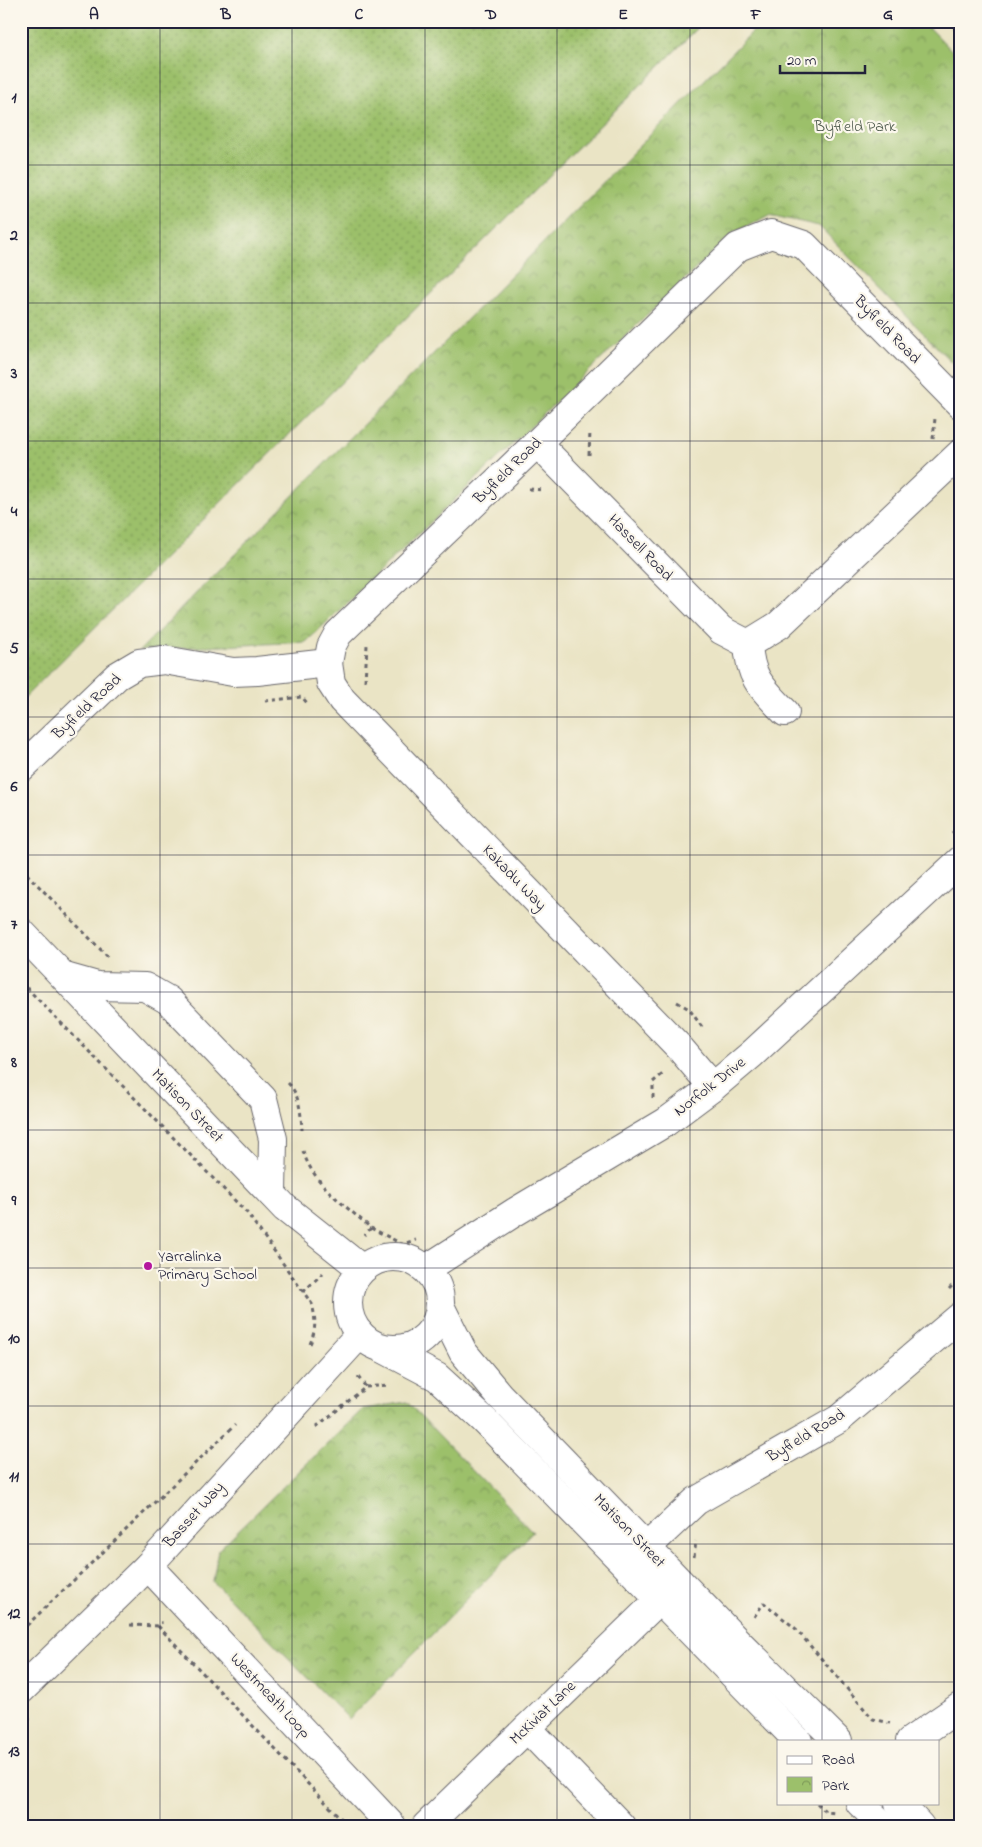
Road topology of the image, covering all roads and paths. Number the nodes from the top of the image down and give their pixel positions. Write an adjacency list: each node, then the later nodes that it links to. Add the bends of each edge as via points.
1 (961, 405): 5 (street, Byfield Road, via 804,246 771,234 738,247)
2 (935, 417): 4 (path)
3 (591, 426): 7 (path, via 588,454 596,463)
4 (933, 442)
5 (538, 443): 7 (street, Hassell Road); 11 (street, Byfield Road, via 338,634)
6 (961, 453): 10 (street, via 779,625)
7 (576, 482): 8 (path, via 555,500 546,490); 10 (street, Hassell Road, via 721,630)
8 (520, 489)
9 (367, 638): 12 (path, via 365,680)
10 (748, 644): 15 (street, via 749,659 760,686)
11 (328, 663): 16 (street, Byfield Road, via 233,672 164,660 139,664 117,676); 23 (street, Kakadu Way, via 331,683 342,700 678,1046)
12 (372, 688)
13 (260, 700): 14 (path, via 302,697)
14 (309, 705)
15 (785, 712)
16 (21, 768)
17 (961, 860): 23 (street, Norfolk Drive)
18 (21, 932): 19 (street, Matison Street)
19 (63, 976): 24 (street, Matison Street); 24 (street, via 97,986 145,987 168,1000 263,1099 273,1138)
20 (21, 982): 34 (path, via 247,1213 312,1304 316,1317)
21 (674, 1001): 22 (path, via 689,1009)
22 (706, 1032)
23 (713, 1087): 27 (street, Norfolk Drive, via 666,1122 514,1212)
24 (272, 1194): 28 (street, Matison Street)
25 (371, 1228): 26 (path, via 402,1244)
26 (423, 1238)
27 (426, 1269): 28 (street, via 413,1260 397,1256 381,1258); 31 (street, via 436,1282)
28 (362, 1270): 33 (street, via 348,1293 348,1310 353,1325)
29 (961, 1278): 30 (path)
30 (948, 1290)
31 (440, 1306): 33 (street, via 436,1322 427,1336 414,1345 398,1350); 36 (street, Matison Street, via 463,1352 499,1395)
32 (961, 1316): 36 (street, Byfield Road, via 839,1419 696,1501)
33 (371, 1341): 37 (street, Basset Way); 38 (street, Matison Street, via 437,1377 478,1413)
34 (310, 1344)
35 (239, 1422): 41 (path)
36 (646, 1548): 47 (street, Matison Street)
37 (148, 1566): 42 (street, Basset Way); 51 (street, Westmeath Loop)
38 (659, 1600): 44 (street, McKiviat Lane); 46 (street, Matison Street)
39 (748, 1624): 45 (path, via 764,1603 795,1628 873,1719)
40 (158, 1626): 50 (path)
41 (21, 1631)
42 (21, 1690)
43 (961, 1706): 45 (street)
44 (527, 1728): 52 (street, McKiviat Lane); 53 (street)
45 (903, 1732)
46 (797, 1740)
47 (837, 1740)
48 (861, 1804): 54 (street)
49 (900, 1804): 55 (street)
50 (348, 1826)
51 (392, 1826)
52 (426, 1826)
53 (621, 1826)
54 (884, 1826)
55 (920, 1826)

